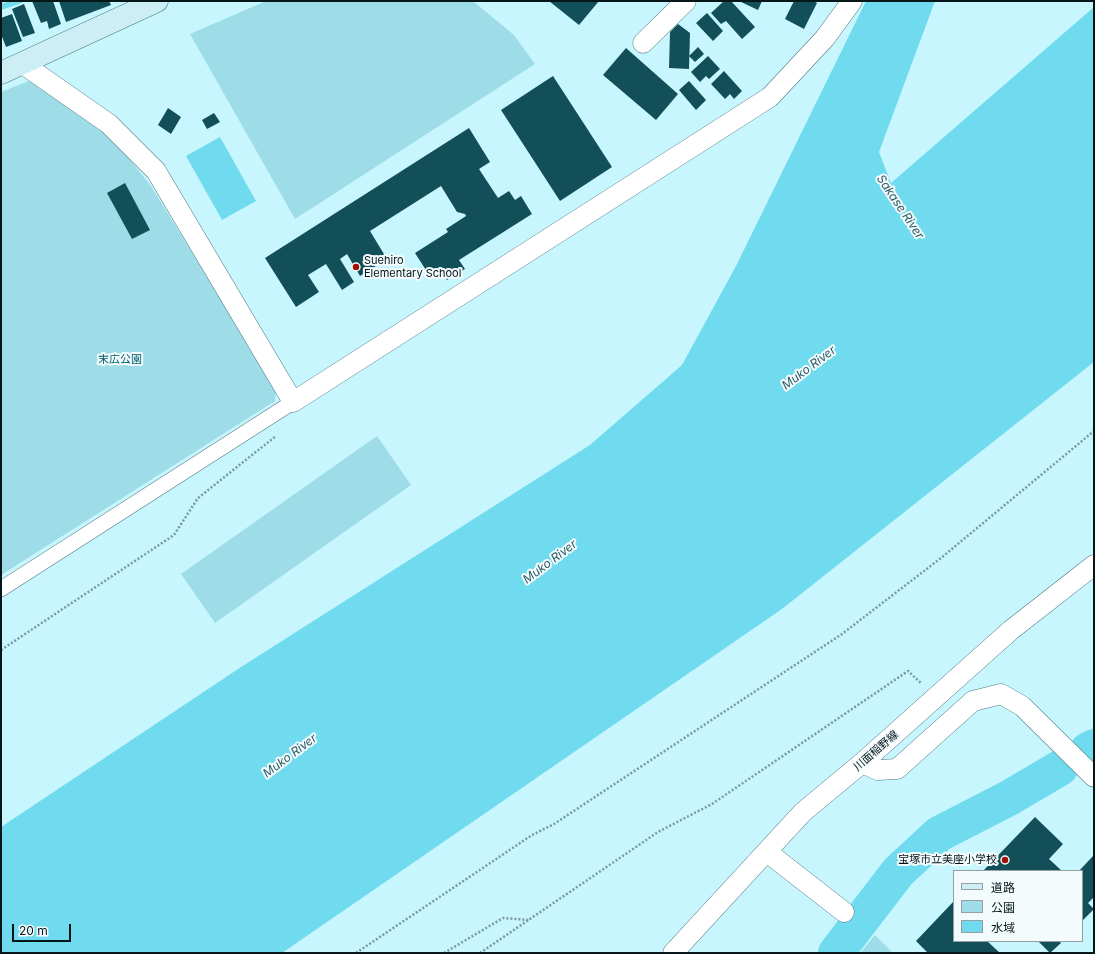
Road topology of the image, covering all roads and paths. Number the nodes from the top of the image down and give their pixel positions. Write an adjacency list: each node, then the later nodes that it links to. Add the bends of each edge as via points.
1 (157, 1): 5 (main road)
2 (686, 1): 4 (street)
3 (852, 1): 7 (street, via 825,38 770,98)
4 (643, 43)
5 (23, 64): 6 (main road); 7 (street, via 109,124 156,171)
6 (1, 73)
7 (293, 402): 11 (street)
8 (1094, 431): 19 (path, via 941,558 842,634 554,824 532,835)
9 (279, 433): 12 (path, via 198,498 174,535)
10 (1094, 565): 14 (street, 川面稲野線, via 1010,630)
11 (1, 589)
12 (1, 650)
13 (925, 687): 18 (path, via 908,672 712,804 658,832)
14 (862, 763): 15 (street, via 878,770 897,769 973,701 1001,694 1022,706); 16 (street, 川面稲野線, via 803,812)
15 (1094, 777)
16 (767, 852): 17 (street); 22 (street, 川面稲野線)
17 (844, 912)
18 (530, 920): 20 (path, via 503,918); 21 (path)
19 (356, 953)
20 (444, 953)
21 (480, 953)
22 (673, 953)

